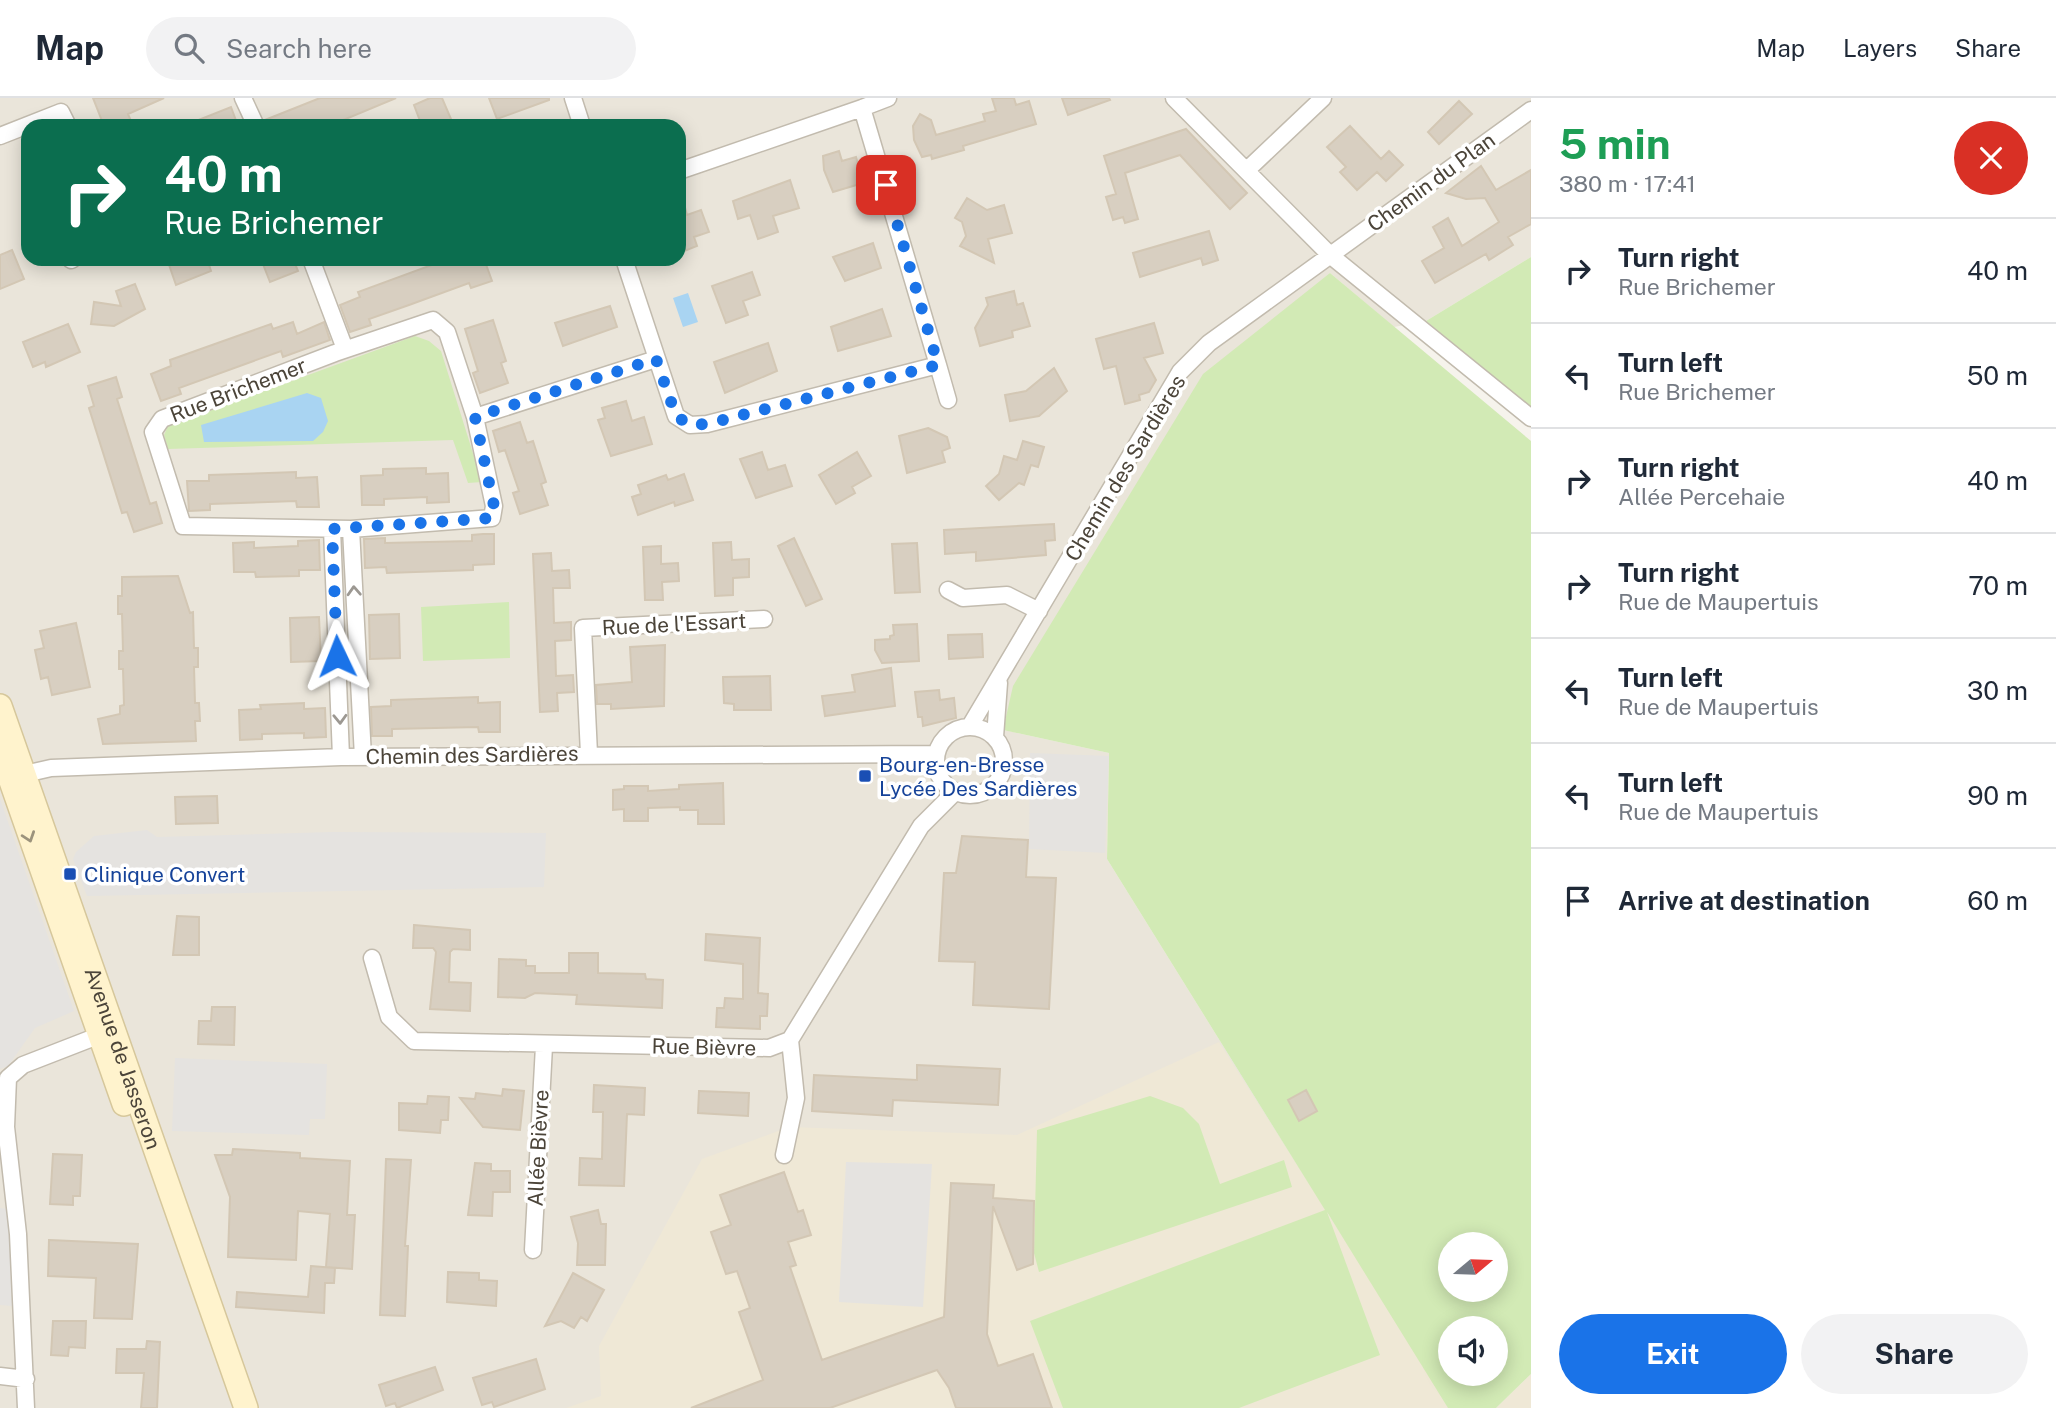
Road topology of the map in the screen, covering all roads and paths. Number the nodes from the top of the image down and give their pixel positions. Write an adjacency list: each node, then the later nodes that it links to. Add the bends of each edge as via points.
1 (243, 98): 10 (street)
2 (573, 98): 11 (street)
3 (888, 98): 6 (street)
4 (1174, 98): 15 (street)
5 (1323, 98): 15 (street)
6 (862, 108): 14 (street); 21 (street)
7 (1531, 110): 16 (street, Chemin du Plan)
8 (43, 119): 9 (street, via 61,112)
9 (64, 119)
10 (253, 119)
11 (580, 119)
12 (21, 128): 13 (street)
13 (0, 136)
14 (686, 169)
15 (1247, 170): 16 (street)
16 (1330, 255): 24 (street); 28 (street, Chemin des Sardières, via 1209,343 1180,372)
17 (314, 266): 19 (street)
18 (626, 266): 20 (street)
19 (345, 349): 23 (street, Rue Brichemer, via 433,320 447,332); 25 (street, Rue Brichemer, via 162,419 153,432 183,526)
20 (656, 359): 21 (street, via 676,416 690,425); 23 (street)
21 (938, 365): 22 (street)
22 (948, 400)
23 (475, 417): 26 (street, Rue Brichemer, via 494,506 492,518)
24 (1531, 418)
25 (332, 529): 26 (street, Rue Brichemer); 37 (street, one-way to 37)
26 (351, 529): 38 (street, one-way to 26)
27 (948, 590): 28 (street, via 963,598 1007,595)
28 (1039, 611): 30 (street, Chemin des Sardières)
29 (764, 619): 35 (street, Rue de l'Essart, via 583,628)
30 (999, 677): 32 (street, Chemin des Sardières); 33 (street)
31 (0, 706): 39 (main road, Avenue de Jasseron)
32 (970, 726): 33 (street); 36 (street, via 948,734)
33 (995, 737): 40 (street, via 1004,758 995,784 972,795)
34 (0, 749): 39 (main road, Avenue de Jasseron)
35 (589, 754): 36 (street, Chemin des Sardières); 38 (street, Chemin des Sardières)
36 (936, 754): 40 (street, via 939,775)
37 (341, 757): 38 (street, Chemin des Sardières); 39 (street, Chemin des Sardières, via 56,767)
38 (363, 757)
39 (17, 775): 42 (main road, Avenue de Jasseron)
40 (955, 792): 43 (street, via 921,826)
41 (372, 958): 44 (street, Rue Bièvre, via 389,1017 414,1041)
42 (106, 1033): 48 (street, via 23,1065 8,1078 6,1128 19,1234); 50 (main road, Avenue de Jasseron); 51 (main road, Avenue de Jasseron)
43 (790, 1040): 44 (street, Rue Bièvre, via 769,1048); 45 (street, via 796,1098)
44 (544, 1046): 46 (street, Allée Bièvre)
45 (783, 1155)
46 (533, 1250)
47 (0, 1376): 48 (street)
48 (26, 1378): 49 (street)
49 (26, 1408)
50 (230, 1408)
51 (246, 1408)

